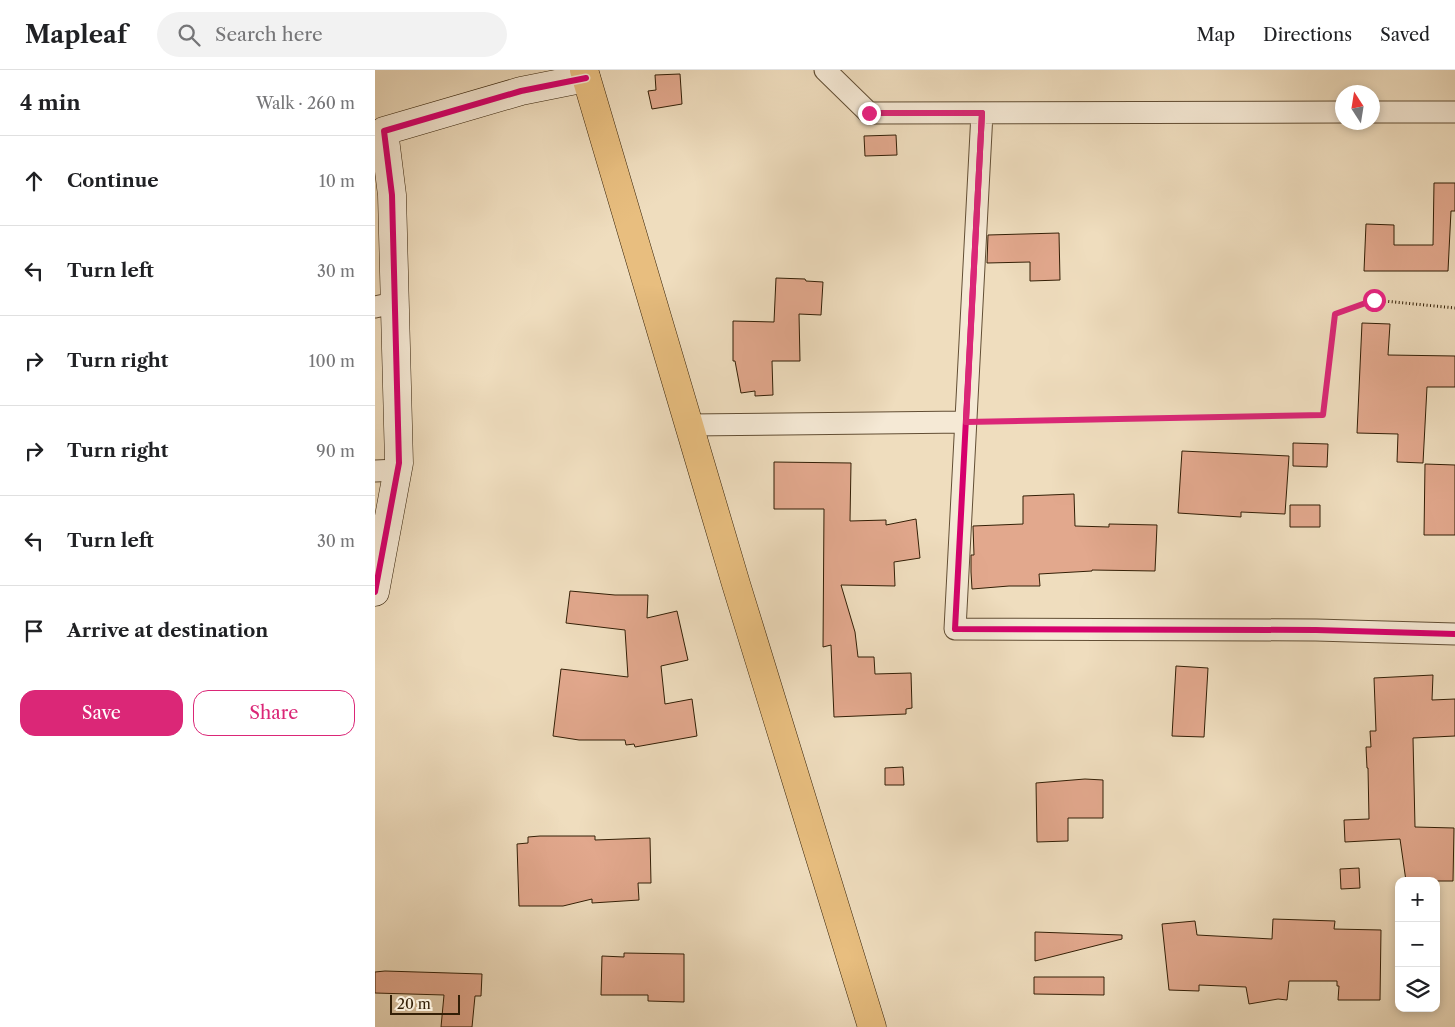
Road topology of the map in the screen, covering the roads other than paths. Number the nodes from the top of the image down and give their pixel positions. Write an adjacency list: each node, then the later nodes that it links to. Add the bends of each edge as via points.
1 (825, 70): 6 (street, via 869,113)
2 (585, 74): 7 (street); 10 (main road)
3 (1335, 112): 6 (street)
4 (1380, 112): 5 (street)
5 (1455, 112)
6 (982, 113): 9 (street)
7 (380, 132): 8 (street, via 392,196)
8 (385, 305): 11 (street, via 399,463)
9 (966, 422): 10 (street); 13 (street, via 955,629 1306,630)
10 (689, 425): 14 (main road)
11 (387, 470): 12 (street)
12 (375, 592)
13 (1455, 634)
14 (872, 1027)

